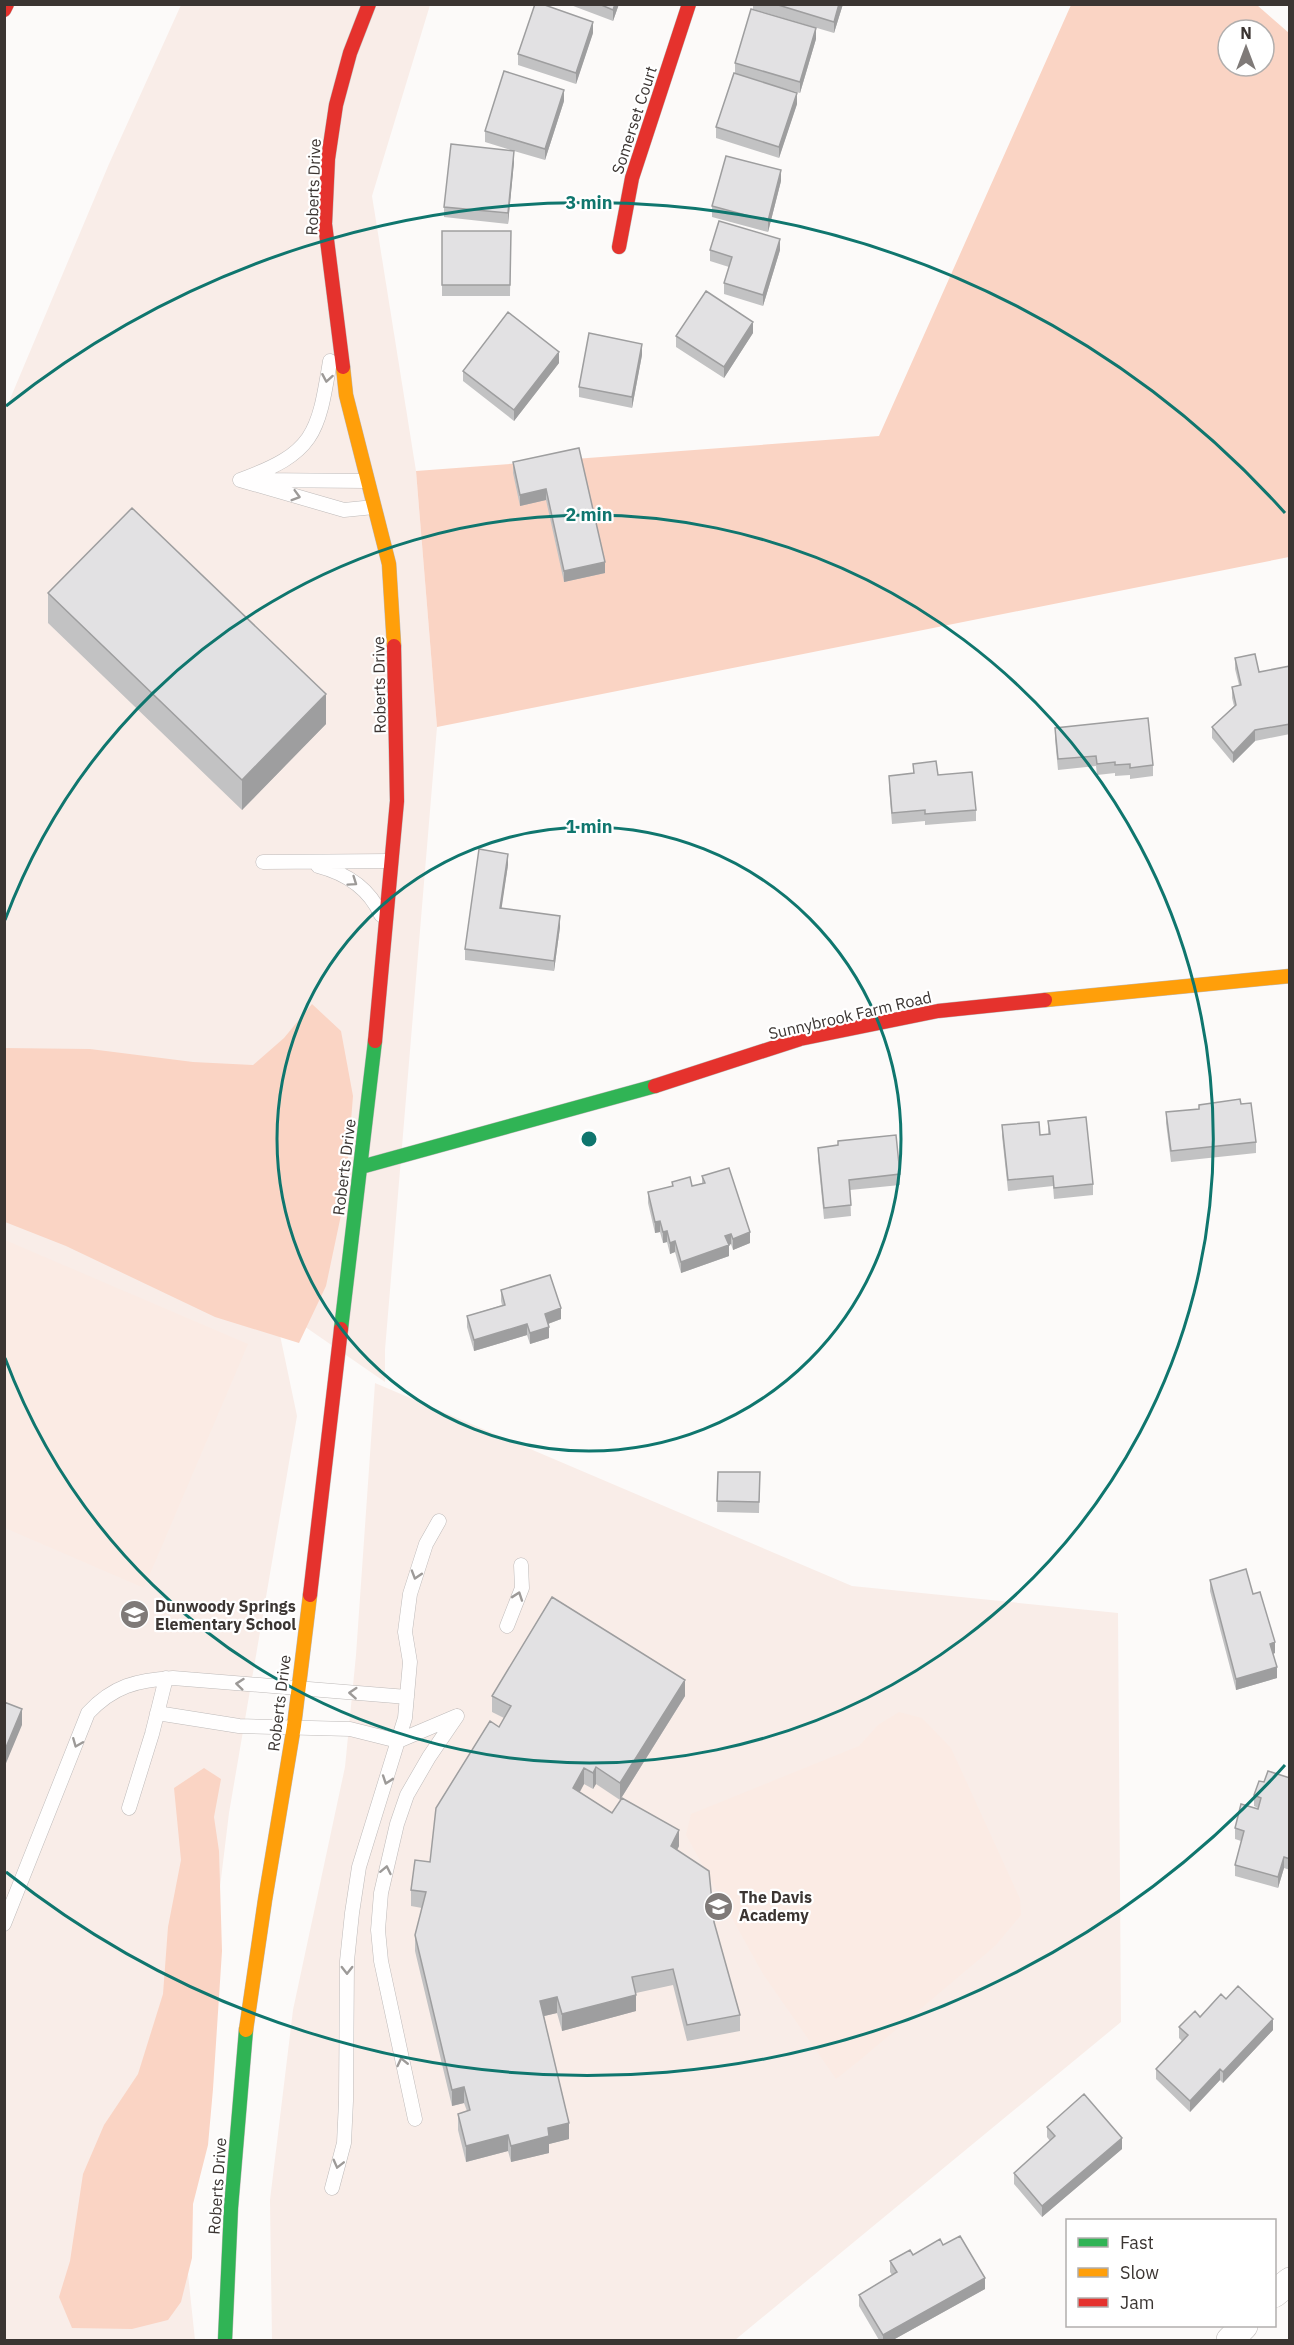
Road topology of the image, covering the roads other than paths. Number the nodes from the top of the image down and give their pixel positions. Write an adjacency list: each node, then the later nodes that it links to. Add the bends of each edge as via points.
1 (7, 4): 4 (main road)
2 (369, 4): 6 (main road, Roberts Drive, via 343,77 328,159 325,224)
3 (689, 4): 5 (main road, Somerset Court, via 632,178)
4 (4, 10)
5 (619, 247)
6 (337, 320): 7 (lane, one-way to 7, via 323,402 310,437 283,462); 8 (main road, Roberts Drive, via 346,395)
7 (240, 480): 8 (lane); 9 (lane, one-way to 9, via 344,510)
8 (368, 481): 9 (main road, Roberts Drive)
9 (374, 507): 10 (main road, Roberts Drive, via 389,564 394,619 397,801)
10 (391, 861): 12 (lane); 13 (main road, Roberts Drive)
11 (263, 862): 12 (lane)
12 (298, 862): 13 (lane, one-way to 13, via 321,866 352,880 373,901)
13 (386, 929): 15 (main road, Roberts Drive)
14 (1290, 976): 15 (main road, Sunnybrook Farm Road, via 938,1011 800,1039 620,1097)
15 (361, 1167): 20 (main road, Roberts Drive)
16 (439, 1521): 21 (lane, one-way to 21, via 426,1544 410,1594 405,1632 410,1662)
17 (521, 1565): 18 (lane, one-way to 17, via 522,1588)
18 (507, 1626)
19 (166, 1678): 20 (lane, one-way to 19); 22 (lane); 26 (lane, one-way to 26, via 111,1692 88,1713)
20 (298, 1690): 21 (lane, one-way to 20); 23 (main road, Roberts Drive)
21 (407, 1697): 24 (lane)
22 (157, 1713): 23 (lane, via 239,1726); 25 (lane)
23 (294, 1726): 24 (lane, via 350,1730); 32 (main road, Roberts Drive, via 244,2048)
24 (398, 1741): 27 (lane, one-way to 24, via 381,1961 381,1893 407,1795 457,1716); 28 (lane, one-way to 28, via 359,1867 352,1913 347,1961 344,2143)
25 (129, 1808)
26 (4, 1924)
27 (415, 2119)
28 (332, 2188)
29 (1290, 2281): 30 (street)
30 (1276, 2293)
31 (1242, 2327): 33 (street)
32 (225, 2340)
33 (1230, 2340)

